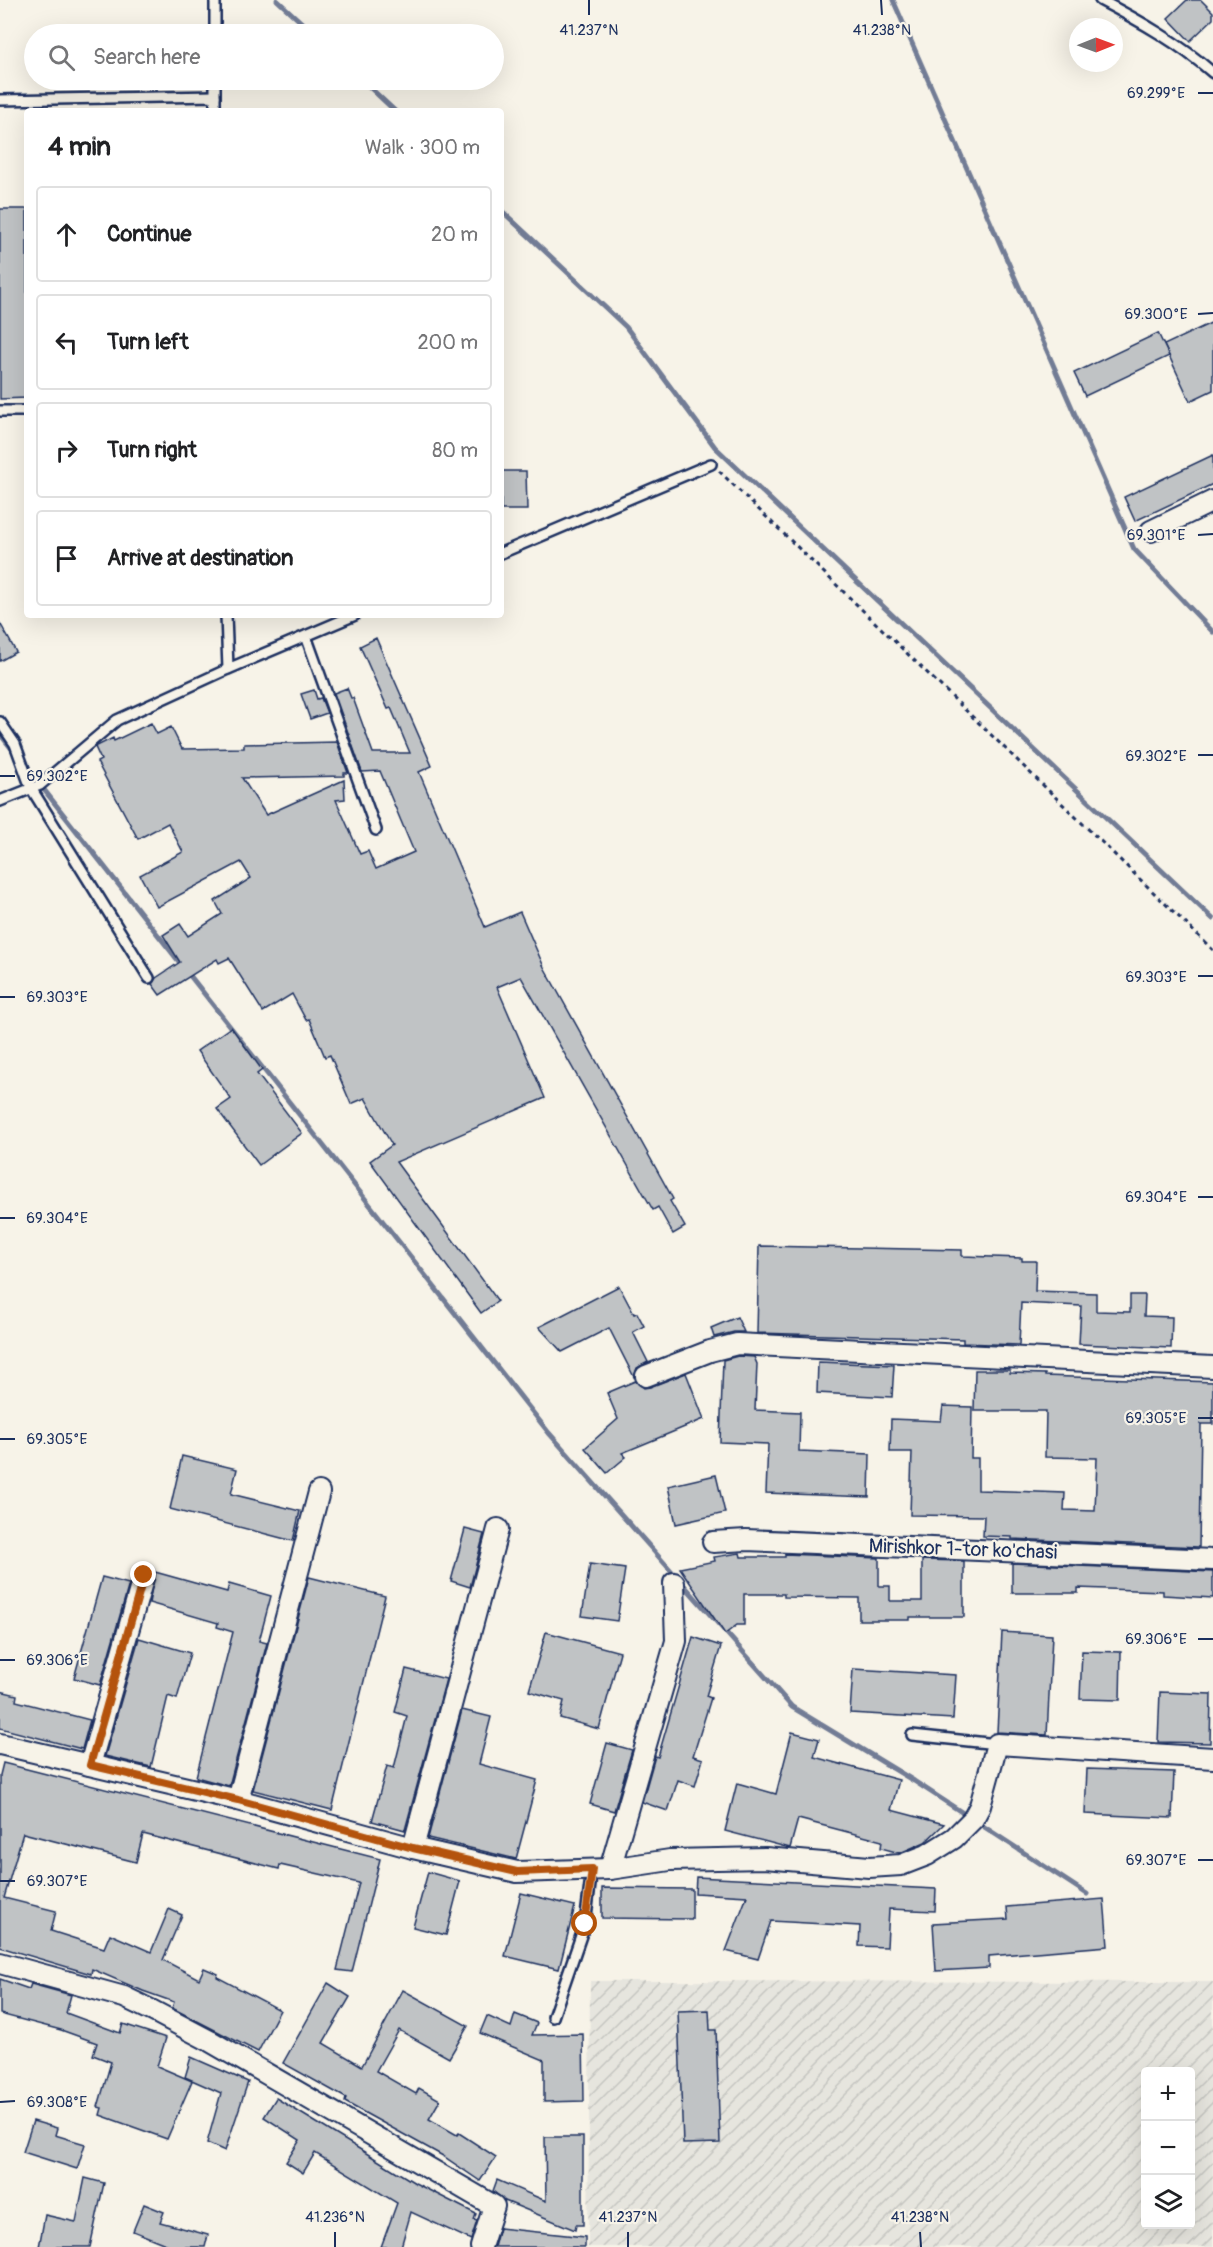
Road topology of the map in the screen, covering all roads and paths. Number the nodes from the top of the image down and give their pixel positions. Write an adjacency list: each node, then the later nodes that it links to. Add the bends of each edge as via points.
1 (215, 0): 3 (lane)
2 (1100, 0): 4 (lane, via 1147,24)
3 (215, 24)
4 (1213, 73)
5 (215, 90): 6 (lane)
6 (215, 96): 7 (lane); 8 (lane)
7 (0, 100)
8 (215, 108)
9 (0, 411): 10 (lane)
10 (24, 411)
11 (711, 464): 14 (lane); 23 (path)
12 (1213, 501): 13 (street)
13 (1151, 531)
14 (504, 552)
15 (226, 618): 18 (lane)
16 (349, 618): 17 (lane)
17 (306, 636): 18 (lane); 22 (lane)
18 (228, 669): 20 (lane, via 117,720 40,785)
19 (0, 722): 20 (lane, via 15,744)
20 (31, 788): 21 (lane); 24 (lane)
21 (0, 801)
22 (376, 830)
23 (1213, 950)
24 (149, 978)
25 (1213, 1367): 26 (street, via 737,1344)
26 (646, 1376)
27 (319, 1492): 38 (street)
28 (498, 1529): 39 (street)
29 (713, 1542): 30 (street, Mirishkor 1-tor ko'chasi, via 746,1540)
30 (1213, 1560)
31 (144, 1575): 37 (street)
32 (674, 1583): 40 (street, via 676,1641)
33 (912, 1735): 35 (lane)
34 (0, 1744): 37 (street)
35 (997, 1744): 36 (street); 40 (street, via 973,1819 954,1838 901,1866 765,1858 669,1860)
36 (1213, 1758)
37 (90, 1765): 38 (street)
38 (238, 1800): 39 (street)
39 (413, 1848): 40 (street, via 517,1872)
40 (601, 1869): 42 (lane)
41 (0, 1963): 43 (street, via 95,1988 143,2006 494,2206)
42 (553, 2017)
43 (481, 2247)

